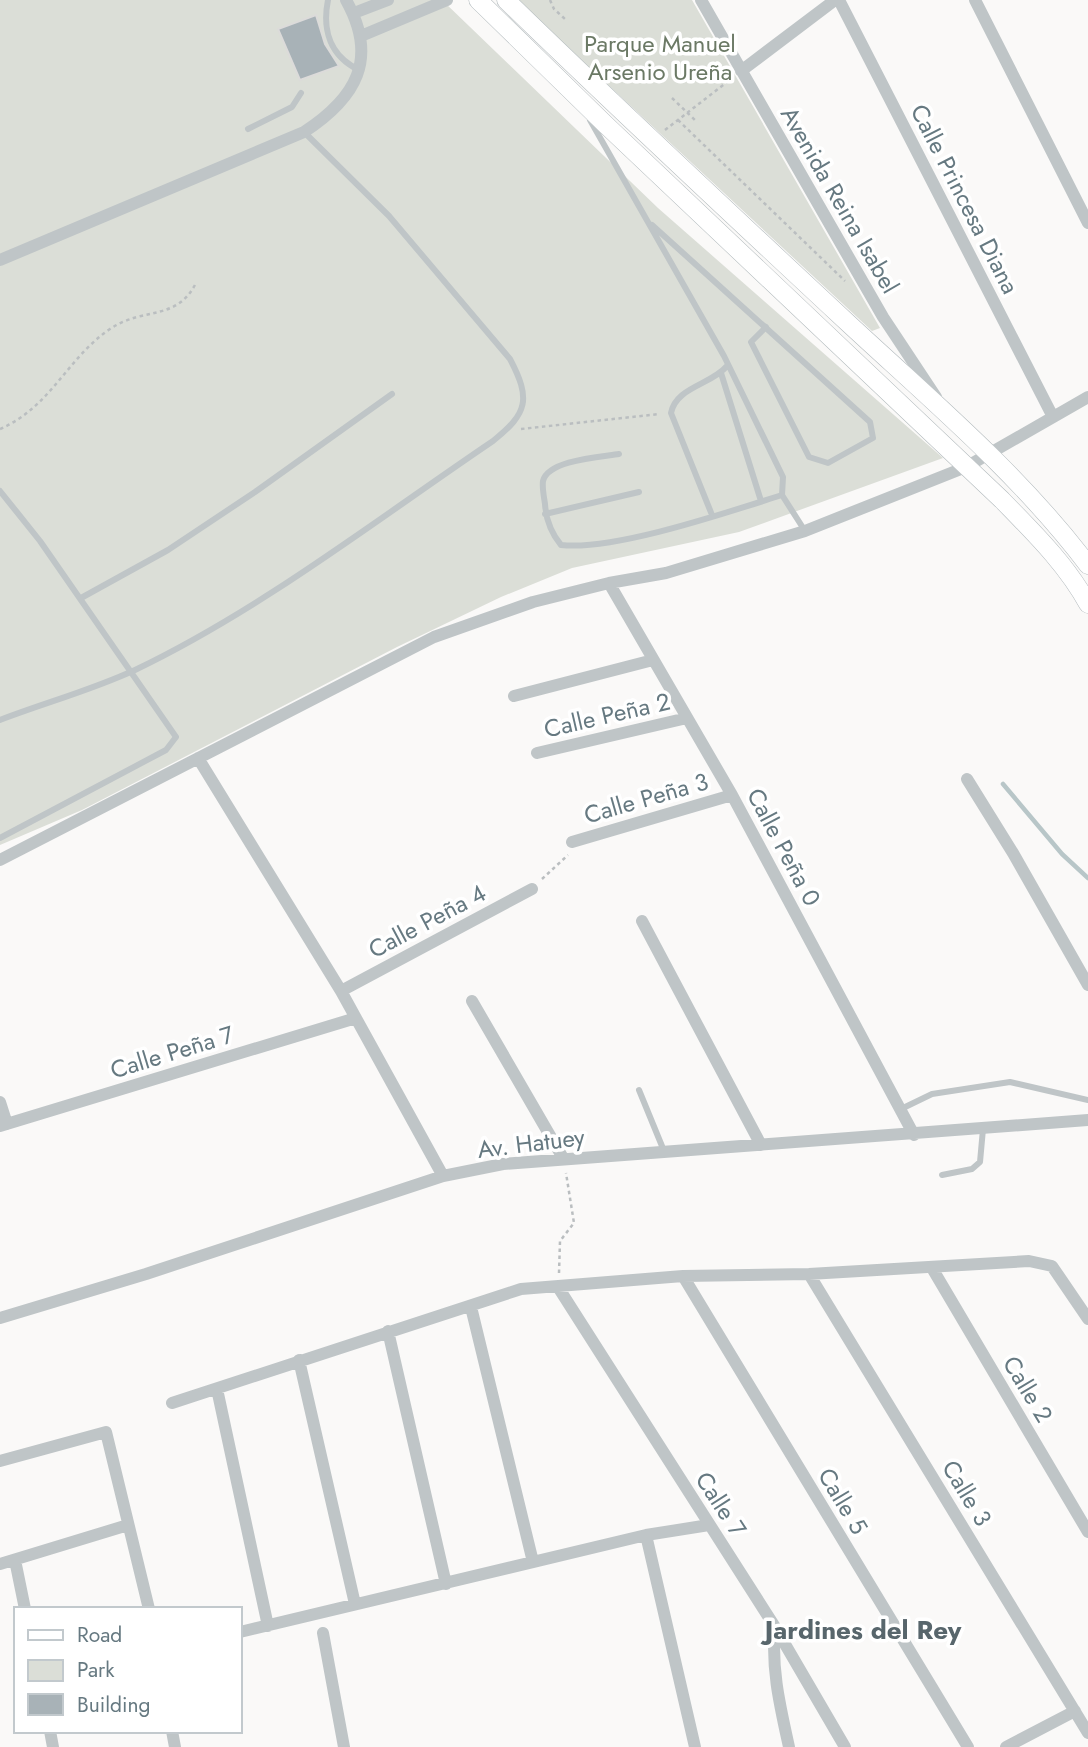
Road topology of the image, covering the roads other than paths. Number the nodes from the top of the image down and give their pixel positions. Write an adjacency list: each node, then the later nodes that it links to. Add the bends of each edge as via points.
1 (329, 0): 9 (lane); 11 (lane, via 326,30 345,63)
2 (388, 0): 9 (street)
3 (447, 0): 10 (street)
4 (478, 0): 14 (main road)
5 (506, 0): 25 (main road)
6 (701, 0): 12 (street, Avenida Reina Isabel)
7 (837, 0): 12 (street); 26 (street, Calle Princesa Diana)
8 (975, 0): 18 (street)
9 (349, 5): 10 (street)
10 (361, 36): 11 (street)
11 (359, 70): 16 (street, via 334,113)
12 (741, 71): 25 (street, Avenida Reina Isabel, via 883,317)
13 (301, 93): 15 (lane, via 292,107)
14 (574, 94): 17 (lane); 29 (main road)
15 (248, 129)
16 (304, 132): 19 (street); 42 (lane, via 389,216 510,359 522,382 520,416 507,430 259,599)
17 (648, 221): 20 (lane); 21 (lane)
18 (1088, 223)
19 (0, 260)
20 (766, 327): 20 (lane, via 870,422 873,438 828,463 809,457 751,342)
21 (727, 366): 22 (lane); 32 (lane, via 783,477)
22 (721, 373): 33 (lane); 35 (lane, via 678,397 671,414)
23 (392, 394): 39 (lane, via 168,550)
24 (1088, 397): 26 (street)
25 (949, 417): 27 (main road)
26 (1053, 417): 27 (street)
27 (987, 453): 29 (street); 37 (main road)
28 (619, 454): 34 (lane, via 562,464 550,471 543,481)
29 (966, 467): 36 (street); 40 (main road, via 1049,549)
30 (0, 491): 39 (lane)
31 (639, 492): 34 (lane)
32 (782, 495): 33 (lane); 36 (lane)
33 (761, 501): 35 (lane)
34 (545, 514): 35 (lane, via 553,536 572,546 635,536)
35 (712, 515)
36 (805, 531): 38 (street, via 666,573)
37 (1088, 565)
38 (608, 583): 41 (street, Calle Peña 0); 47 (street, via 487,616 434,637)
39 (81, 598): 42 (lane)
40 (1088, 604)
41 (653, 660): 43 (street); 44 (street, Calle Peña 0)
42 (132, 671): 45 (lane); 50 (lane, via 172,728 174,743)
43 (514, 696)
44 (687, 718): 46 (street, Calle Peña 2); 49 (street, Calle Peña 0)
45 (0, 720)
46 (537, 753)
47 (198, 758): 52 (street); 56 (street)
48 (967, 779): 55 (street)
49 (732, 795): 51 (street, Calle Peña 3); 62 (street, Calle Peña 0)
50 (0, 838)
51 (572, 842)
52 (0, 860)
53 (533, 889): 56 (street, Calle Peña 4)
54 (642, 921): 67 (street)
55 (1088, 985)
56 (341, 991): 58 (street)
57 (472, 1001): 69 (street)
58 (356, 1018): 64 (street, Calle Peña 7); 71 (street)
59 (639, 1090): 68 (lane)
60 (1088, 1100): 62 (lane, via 1010,1082 932,1094)
61 (0, 1102): 64 (street)
62 (900, 1110): 66 (street, Calle Peña 0)
63 (1088, 1120): 65 (street, Av. Hatuey)
64 (3, 1125)
65 (983, 1129): 66 (street, Av. Hatuey); 70 (lane, via 980,1162 972,1169)
66 (914, 1135): 67 (street, Av. Hatuey)
67 (761, 1145): 68 (street, Av. Hatuey)
68 (664, 1152): 69 (street, Av. Hatuey)
69 (563, 1158): 71 (street, Av. Hatuey)
70 (942, 1175)
71 (443, 1176): 77 (street, Av. Hatuey)
72 (932, 1268): 73 (street); 78 (street, via 1029,1261 1052,1265); 86 (street, Calle 2)
73 (809, 1274): 74 (street); 99 (street, Calle 3)
74 (683, 1276): 75 (street); 105 (street, Calle 5)
75 (558, 1287): 76 (street, via 521,1289); 85 (street, Calle 7)
76 (471, 1307): 79 (street); 89 (street)
77 (0, 1318)
78 (1088, 1319)
79 (388, 1331): 80 (street); 91 (street)
80 (299, 1360): 81 (street); 92 (street)
81 (217, 1389): 82 (street); 95 (street)
82 (172, 1403)
83 (0, 1461): 84 (street, via 106,1432)
84 (128, 1525): 88 (street); 94 (street)
85 (709, 1525): 87 (street); 96 (street, Calle 7)
86 (1088, 1532)
87 (646, 1535): 89 (street); 102 (street)
88 (15, 1560): 90 (street); 93 (street)
89 (533, 1562): 91 (street)
90 (0, 1564)
91 (446, 1584): 92 (street)
92 (355, 1604): 95 (street)
93 (25, 1607)
94 (148, 1607)
95 (268, 1626): 97 (street)
96 (775, 1627): 103 (street, via 772,1656); 104 (street, Calle 7)
97 (242, 1632)
98 (323, 1633): 101 (street)
99 (1075, 1710): 100 (street, Calle 3); 106 (street)
100 (1088, 1733)
101 (344, 1747)
102 (695, 1747)
103 (789, 1747)
104 (845, 1747)
105 (968, 1747)
106 (1006, 1747)

